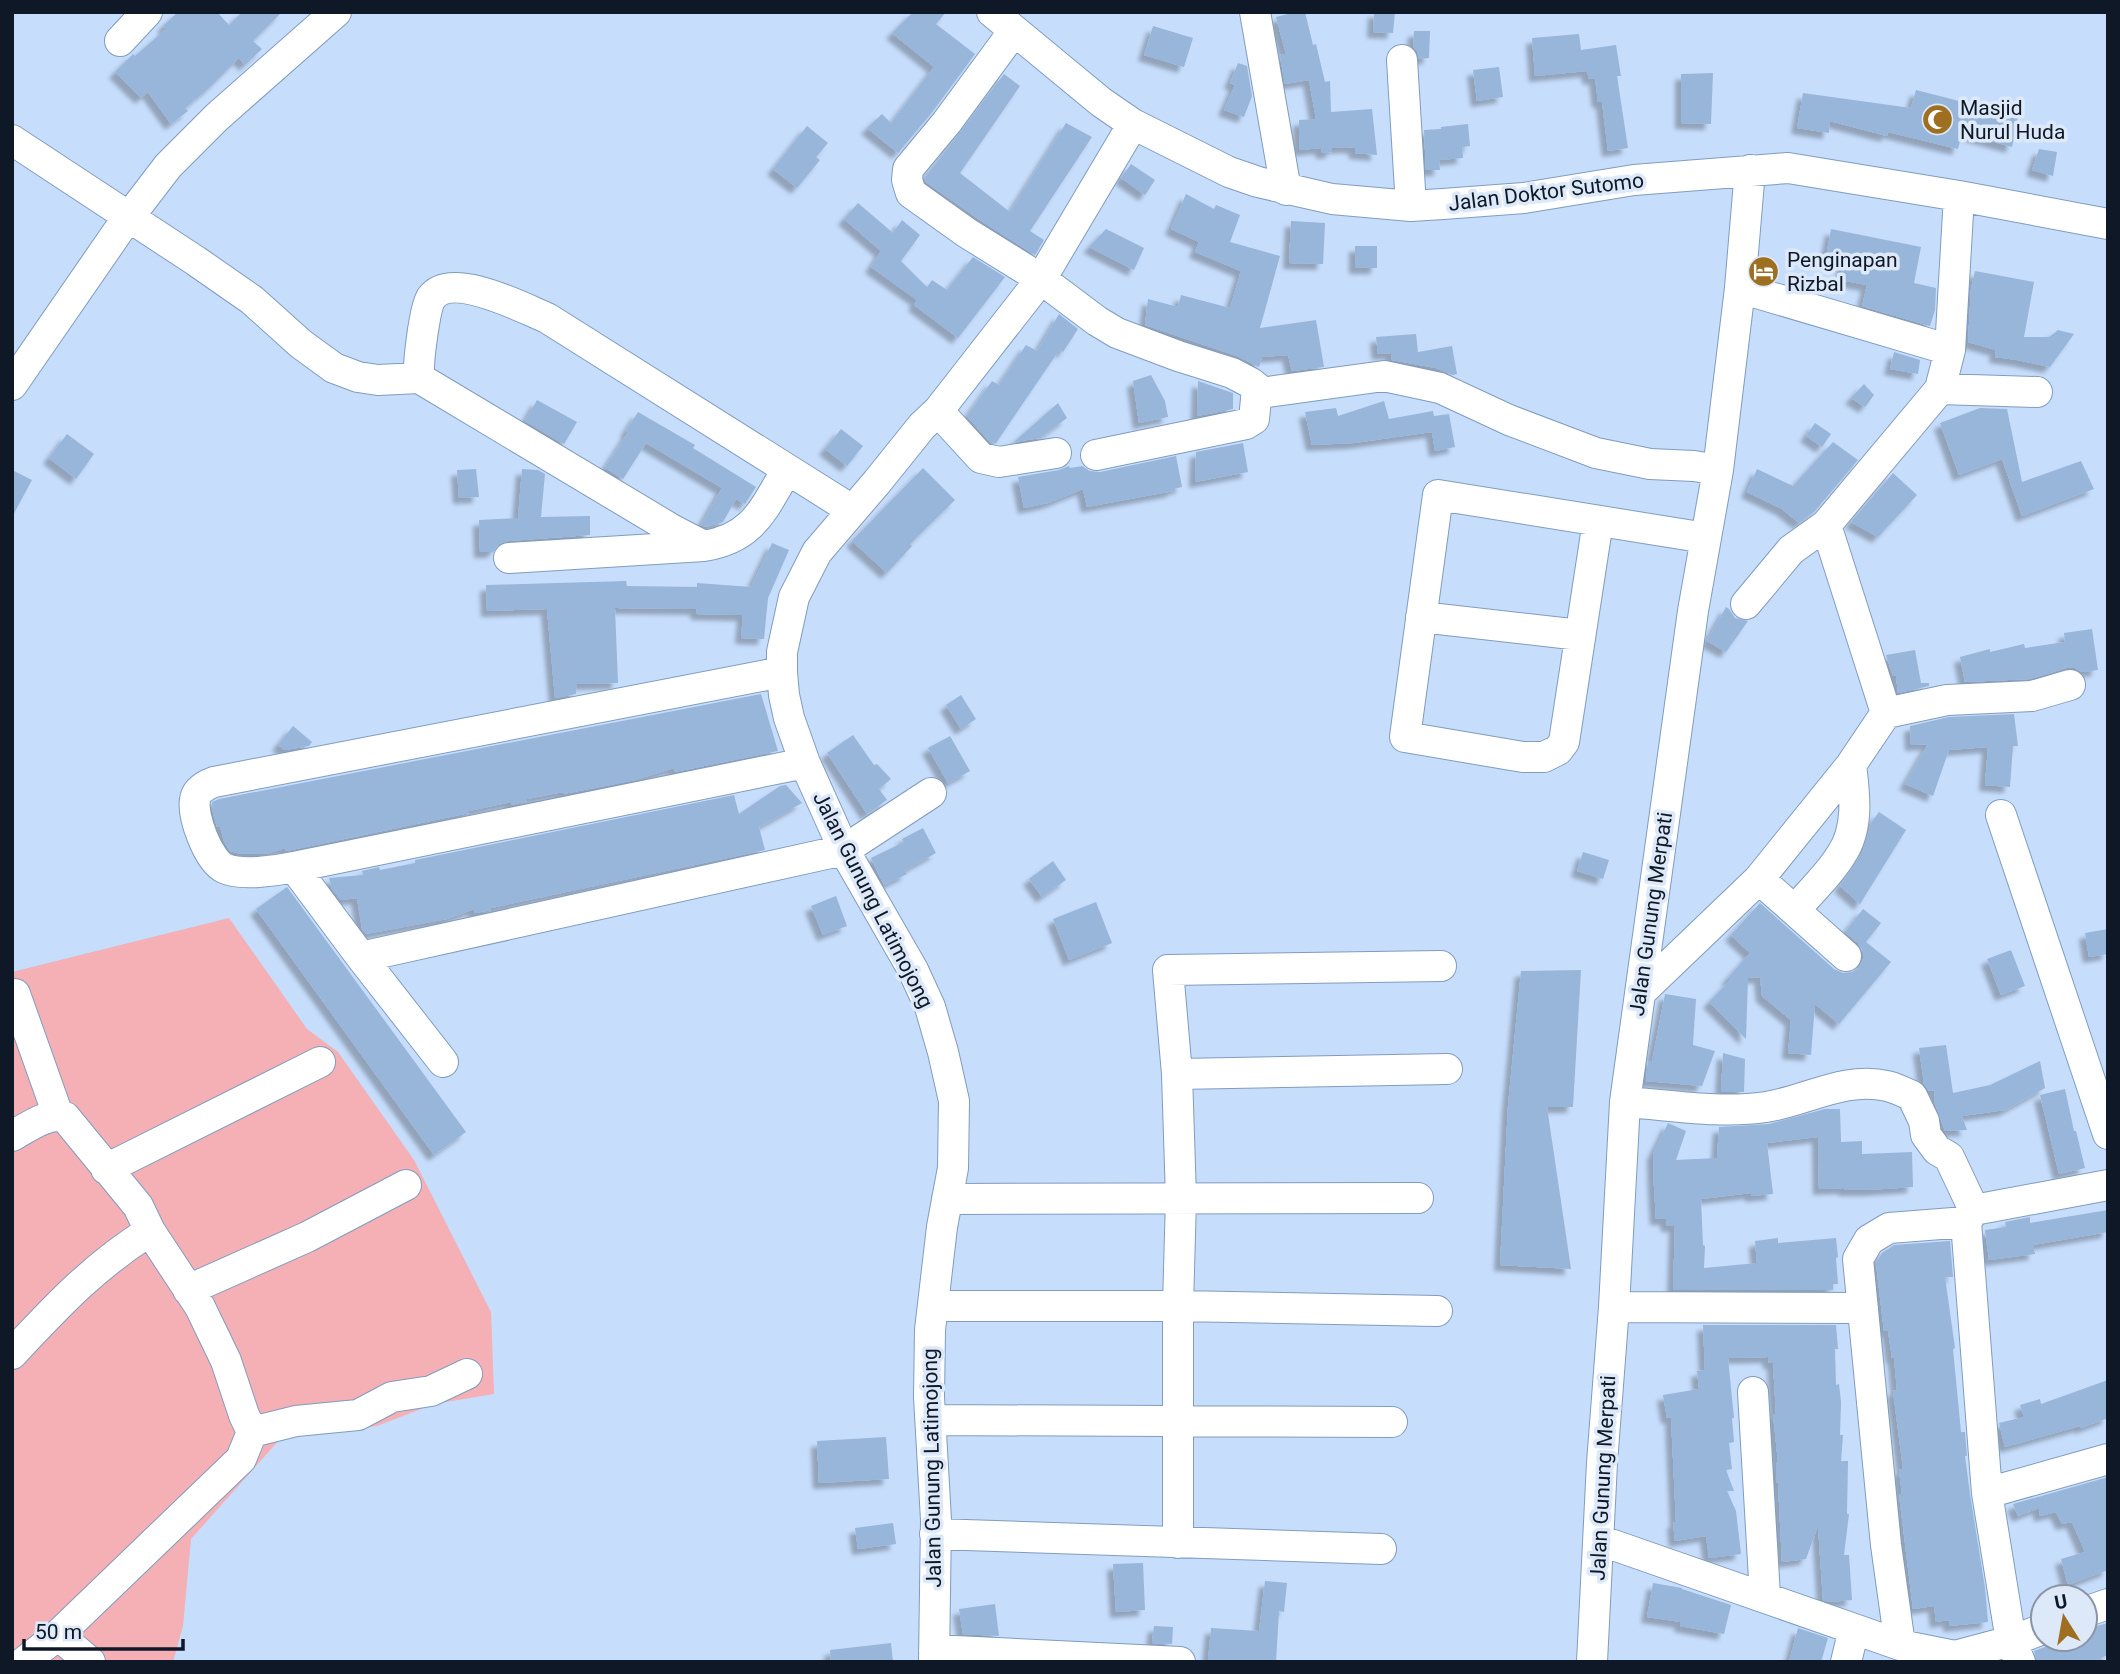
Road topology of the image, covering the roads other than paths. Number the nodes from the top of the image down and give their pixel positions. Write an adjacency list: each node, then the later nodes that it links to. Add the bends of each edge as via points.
1 (147, 12): 5 (street)
2 (1255, 12): 10 (street)
3 (316, 18): 13 (street, via 168,166)
4 (1003, 22): 7 (street, Jalan Doktor Sutomo); 15 (street, via 947,122 908,169 907,180 911,193)
5 (120, 41)
6 (1402, 60): 12 (street)
7 (1133, 124): 10 (street, Jalan Doktor Sutomo, via 1229,172); 15 (street, Jalan Gunung Latimojong)
8 (14, 146): 13 (street)
9 (1750, 170): 11 (street, Jalan Doktor Sutomo, via 1788,168); 12 (street, Jalan Doktor Sutomo, via 1634,180 1524,198); 16 (street, Jalan Gunung Merpati)
10 (1286, 190): 12 (street, Jalan Doktor Sutomo)
11 (1959, 196): 14 (street, Jalan Doktor Sutomo); 17 (street)
12 (1411, 206)
13 (129, 217): 18 (street, via 251,300 334,368 378,380); 19 (street)
14 (2108, 223)
15 (1041, 279): 20 (street, via 1117,333 1233,373); 23 (street, Jalan Gunung Latimojong)
16 (1740, 288): 17 (street); 27 (street, Jalan Gunung Merpati)
17 (1950, 350): 21 (street)
18 (419, 378): 26 (street, via 432,297 443,290 468,289 547,318); 32 (street)
19 (12, 385)
20 (1257, 388): 25 (street, via 1254,419 1246,424); 27 (street, via 1268,392 1384,376 1440,388 1596,453)
21 (1940, 389): 22 (street); 30 (street)
22 (2037, 392)
23 (938, 411): 24 (street, via 982,458 999,462); 28 (street, Jalan Gunung Latimojong)
24 (1056, 453)
25 (1096, 455)
26 (787, 470): 28 (street); 32 (street, via 747,530 723,543)
27 (1718, 470): 31 (street, Jalan Gunung Merpati)
28 (852, 510): 37 (street, Jalan Gunung Latimojong, via 817,552 794,597)
29 (1598, 521): 31 (street); 35 (street, via 1438,495); 36 (street)
30 (1826, 525): 34 (street, via 1791,550); 39 (street)
31 (1706, 538): 51 (street, Jalan Gunung Merpati)
32 (704, 546): 33 (street)
33 (509, 558)
34 (1746, 604)
35 (1421, 617): 36 (street); 36 (street, via 1405,737 1523,757 1544,757 1564,742)
36 (1580, 635)
37 (782, 671): 40 (street, Jalan Gunung Latimojong, via 789,718); 45 (street, via 214,782 197,793 194,803 200,831 221,867 248,872)
38 (2070, 685): 39 (street, via 2032,696 1947,700)
39 (1886, 713): 41 (street)
40 (805, 763): 44 (street, Jalan Gunung Latimojong); 45 (street)
41 (1851, 765): 46 (street); 47 (street, via 1853,828 1842,855)
42 (931, 793): 44 (street)
43 (2001, 815): 59 (street)
44 (844, 850): 49 (street); 66 (street, Jalan Gunung Latimojong, via 913,970 940,1040 954,1101 953,1168)
45 (294, 867): 49 (street)
46 (1759, 879): 47 (street); 51 (street)
47 (1795, 910): 48 (street)
48 (1846, 956)
49 (362, 957): 54 (street)
50 (1441, 966): 56 (street, via 1168,970)
51 (1641, 992): 57 (street, Jalan Gunung Merpati)
52 (15, 994): 58 (street)
53 (320, 1062): 61 (street)
54 (443, 1062)
55 (1447, 1069): 56 (street)
56 (1177, 1074): 64 (street)
57 (1625, 1102): 67 (street, via 1729,1110 1766,1107 1845,1086 1888,1086 1912,1096 1926,1135 1949,1157); 72 (street, Jalan Gunung Merpati)
58 (58, 1115): 60 (street); 61 (street, via 73,1125)
59 (2108, 1134)
60 (12, 1136)
61 (106, 1169): 68 (street, via 138,1206)
62 (406, 1185): 69 (street, via 307,1237)
63 (2108, 1185): 67 (street)
64 (1181, 1198): 65 (street); 66 (street); 71 (street)
65 (1418, 1198)
66 (947, 1199): 70 (street, Jalan Gunung Latimojong)
67 (1970, 1216): 73 (street, via 1889,1228 1869,1240 1858,1259); 83 (street)
68 (150, 1231): 69 (street); 75 (street, via 89,1275)
69 (188, 1290): 81 (street, via 226,1362)
70 (933, 1306): 71 (street); 78 (street, Jalan Gunung Latimojong)
71 (1178, 1306): 74 (street); 79 (street)
72 (1614, 1307): 73 (street); 85 (street, Jalan Gunung Merpati)
73 (1863, 1308): 91 (street)
74 (1437, 1311)
75 (12, 1354)
76 (467, 1374): 81 (street, via 431,1391 392,1397 359,1415 296,1421)
77 (1753, 1392): 88 (street)
78 (931, 1420): 79 (street); 84 (street, Jalan Gunung Latimojong)
79 (1177, 1421): 80 (street); 86 (street)
80 (1392, 1422)
81 (252, 1432): 90 (street, via 241,1459)
82 (2108, 1459): 83 (street)
83 (1987, 1493): 92 (street)
84 (935, 1534): 86 (street); 93 (street, Jalan Gunung Latimojong)
85 (1599, 1540): 88 (street); 97 (street, Jalan Gunung Merpati)
86 (1178, 1543): 87 (street)
87 (1381, 1549)
88 (1765, 1596): 89 (street)
89 (1854, 1629): 91 (street); 98 (street)
90 (58, 1635): 94 (street); 95 (street)
91 (1900, 1645): 92 (street, via 1955,1656)
92 (2016, 1651)
93 (934, 1656): 96 (street)
94 (24, 1662)
95 (90, 1662)
96 (1180, 1662)
97 (1592, 1662)
98 (1846, 1662)

